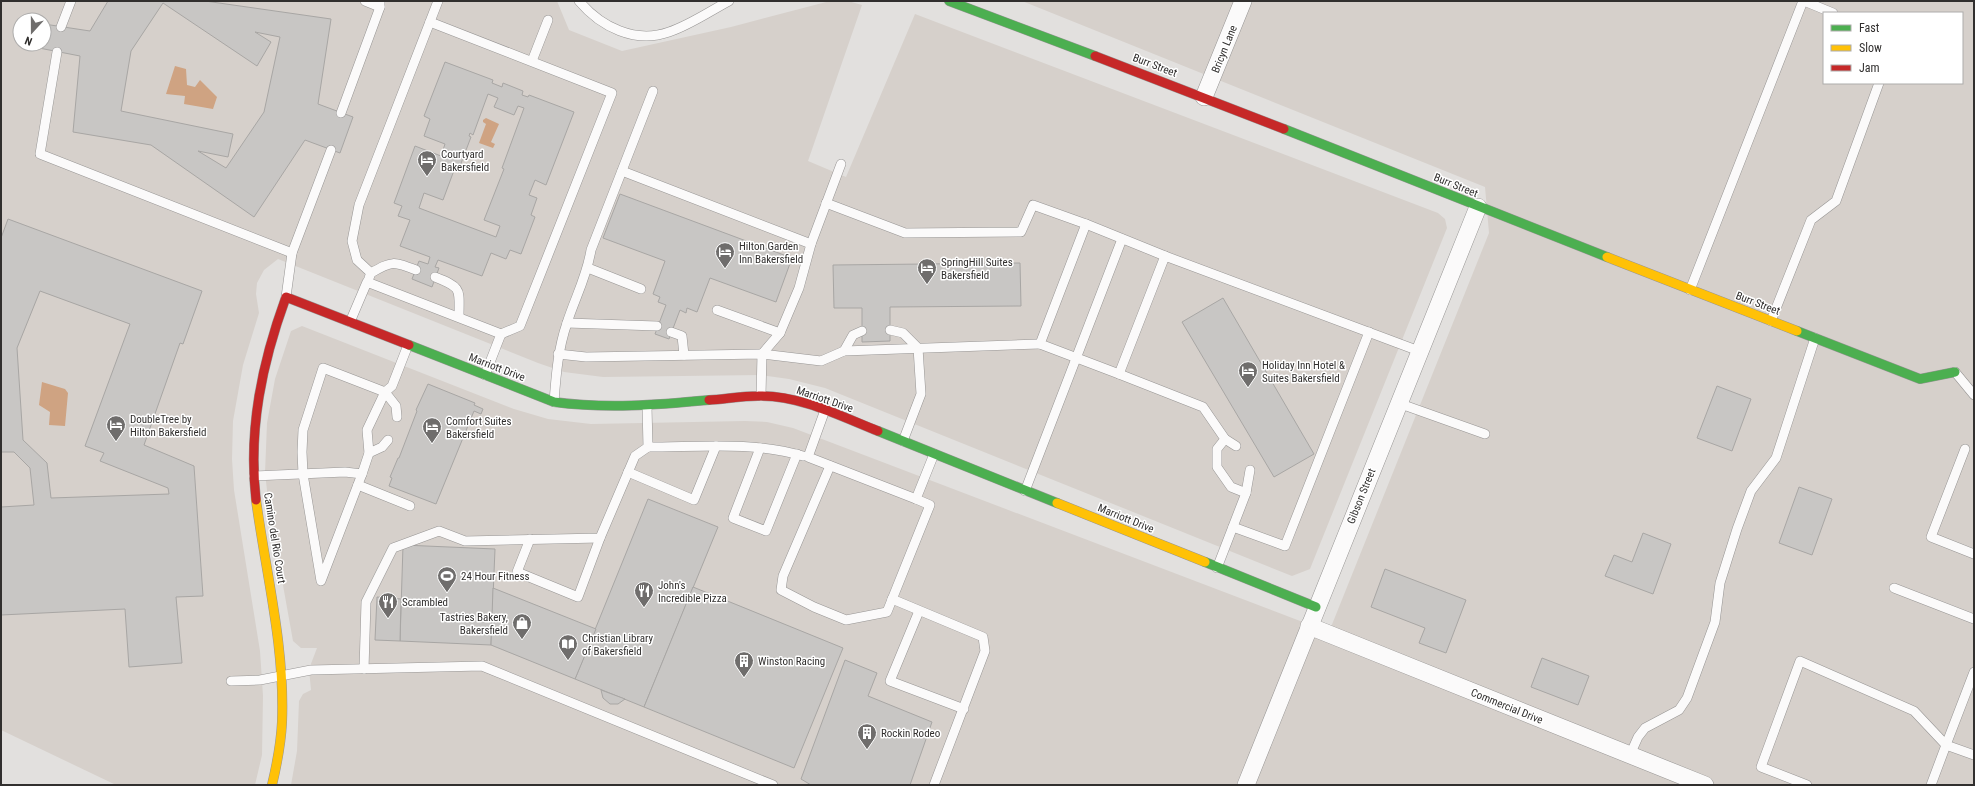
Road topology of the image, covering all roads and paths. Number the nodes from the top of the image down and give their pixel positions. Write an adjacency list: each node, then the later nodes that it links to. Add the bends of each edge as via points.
1 (71, 1): 13 (lane)
2 (365, 1): 9 (lane)
3 (438, 1): 12 (lane)
4 (579, 1): 5 (lane, via 590,14 606,25 629,35 654,36 670,32)
5 (729, 1)
6 (950, 1): 18 (street, Burr Street)
7 (1243, 1): 18 (street, Bricyn Lane)
8 (1803, 1): 10 (lane); 35 (lane)
9 (380, 4): 19 (lane)
10 (1830, 12)
11 (548, 20): 15 (lane)
12 (430, 22): 15 (lane); 32 (lane, via 359,205 352,242 357,260)
13 (61, 27)
14 (57, 52): 28 (lane, via 40,154)
15 (532, 61): 47 (lane, via 612,92 520,326)
16 (1879, 84): 39 (lane, via 1836,201 1811,220)
17 (652, 91): 22 (lane)
18 (1204, 97): 24 (street, Burr Street)
19 (341, 113)
20 (331, 150): 28 (lane)
21 (841, 164): 23 (lane)
22 (622, 171): 27 (lane); 30 (lane, via 591,250)
23 (826, 203): 25 (lane, via 906,233 1021,232 1033,204); 27 (lane)
24 (1478, 207): 35 (street, Burr Street); 54 (street, Gibson Street)
25 (1086, 224): 26 (lane); 50 (lane)
26 (1122, 239): 29 (lane); 58 (lane)
27 (811, 244): 48 (lane, via 799,288)
28 (292, 253): 36 (lane)
29 (1165, 256): 46 (lane); 60 (lane)
30 (588, 268): 34 (lane); 41 (lane)
31 (416, 270): 32 (lane, via 397,263 386,264)
32 (369, 277): 38 (lane); 40 (lane)
33 (435, 277): 38 (lane, via 453,284 459,293)
34 (641, 289)
35 (1690, 290): 39 (street, Burr Street)
36 (286, 297): 40 (street, Marriott Drive); 88 (street, Camino del Rio Court, via 260,380 255,415)
37 (717, 310): 48 (lane)
38 (459, 317): 47 (lane)
39 (1771, 321): 49 (street, Burr Street)
40 (350, 322): 51 (street, Marriott Drive)
41 (567, 323): 42 (lane); 55 (lane)
42 (657, 326)
43 (890, 330): 52 (lane, via 903,334)
44 (862, 331): 53 (lane, via 853,335)
45 (672, 332): 57 (lane, via 682,336)
46 (1369, 332): 54 (lane); 94 (lane, via 1285,546)
47 (501, 334): 61 (lane)
48 (780, 334): 56 (lane)
49 (1815, 338): 59 (street, Burr Street, via 1920,379); 111 (lane, via 1776,458 1751,492 1737,530 1720,583 1714,622 1687,698 1679,710 1645,728)
50 (1040, 344): 52 (lane); 58 (lane)
51 (408, 345): 61 (street, Marriott Drive); 62 (lane, via 392,386)
52 (918, 348): 53 (lane); 73 (lane, via 921,394)
53 (844, 351): 56 (lane, via 821,361)
54 (1419, 351): 66 (street, Gibson Street)
55 (558, 354): 57 (lane, via 586,357); 65 (lane)
56 (762, 354): 57 (lane); 64 (lane)
57 (684, 355)
58 (1076, 358): 60 (lane); 90 (lane)
59 (1955, 372): 63 (lane)
60 (1119, 374): 71 (lane, via 1203,407)
61 (485, 375): 65 (street, Marriott Drive)
62 (385, 392): 69 (lane, via 396,406); 79 (lane, via 367,430); 86 (lane, via 323,368 303,430)
63 (1974, 395)
64 (761, 396): 67 (street, Marriott Drive); 68 (street, Marriott Drive, via 788,399)
65 (554, 402): 67 (street, Marriott Drive, via 577,405)
66 (1398, 403): 70 (lane); 101 (street, Gibson Street)
67 (647, 406): 76 (lane)
68 (825, 410): 73 (street, Marriott Drive); 82 (lane)
69 (397, 417)
70 (1485, 434)
71 (1224, 439): 75 (lane); 91 (lane, via 1217,449 1217,467 1232,487)
72 (388, 440): 79 (lane, via 382,447)
73 (903, 441): 81 (street, Marriott Drive)
74 (716, 446): 76 (lane); 77 (lane); 85 (lane, via 694,500)
75 (1236, 446)
76 (648, 448): 85 (lane, via 635,456)
77 (760, 448): 80 (lane); 80 (lane, via 733,518 766,532)
78 (1965, 449): 97 (lane, via 1931,537)
79 (369, 453): 87 (lane)
80 (797, 454): 82 (lane)
81 (934, 454): 90 (street, Marriott Drive); 92 (lane)
82 (808, 457): 83 (lane)
83 (830, 466): 92 (lane); 100 (lane, via 783,576 781,590 846,620 887,612)
84 (1250, 470): 91 (lane)
85 (628, 472): 95 (lane)
86 (303, 474): 87 (lane); 88 (lane); 89 (lane, via 321,581)
87 (362, 474): 89 (lane)
88 (254, 476): 107 (street, Camino del Rio Court)
89 (358, 486): 93 (lane)
90 (1025, 491): 98 (street, Marriott Drive)
91 (1246, 493): 94 (lane)
92 (916, 499): 100 (lane, via 930,505)
93 (410, 506)
94 (1233, 527): 98 (lane)
95 (600, 538): 96 (lane); 96 (lane, via 578,597 517,572)
96 (530, 539): 105 (lane, via 465,541 439,531 394,548 366,602)
97 (1974, 554)
98 (1217, 568): 101 (street, Marriott Drive)
99 (1894, 588): 103 (lane)
100 (892, 599): 102 (lane)
101 (1316, 607): 104 (street, Gibson Street)
102 (919, 611): 109 (lane, via 983,637 986,650); 109 (lane, via 890,681)
103 (1974, 619)
104 (1309, 626): 111 (street, Commercial Drive); 116 (street, Gibson Street)
105 (364, 669): 107 (lane, via 311,670); 114 (lane, via 482,666)
106 (1974, 672): 110 (lane)
107 (283, 675): 108 (lane); 113 (street, Camino del Rio Court, via 282,736)
108 (231, 682)
109 (964, 709): 115 (lane)
110 (1946, 745): 112 (lane); 118 (lane, via 1914,711 1800,661 1761,768); 119 (lane)
111 (1630, 755): 117 (street, Commercial Drive)
112 (1974, 755)
113 (272, 785)
114 (773, 785)
115 (934, 785)
116 (1246, 785)
117 (1705, 785)
118 (1807, 785)
119 (1931, 785)

